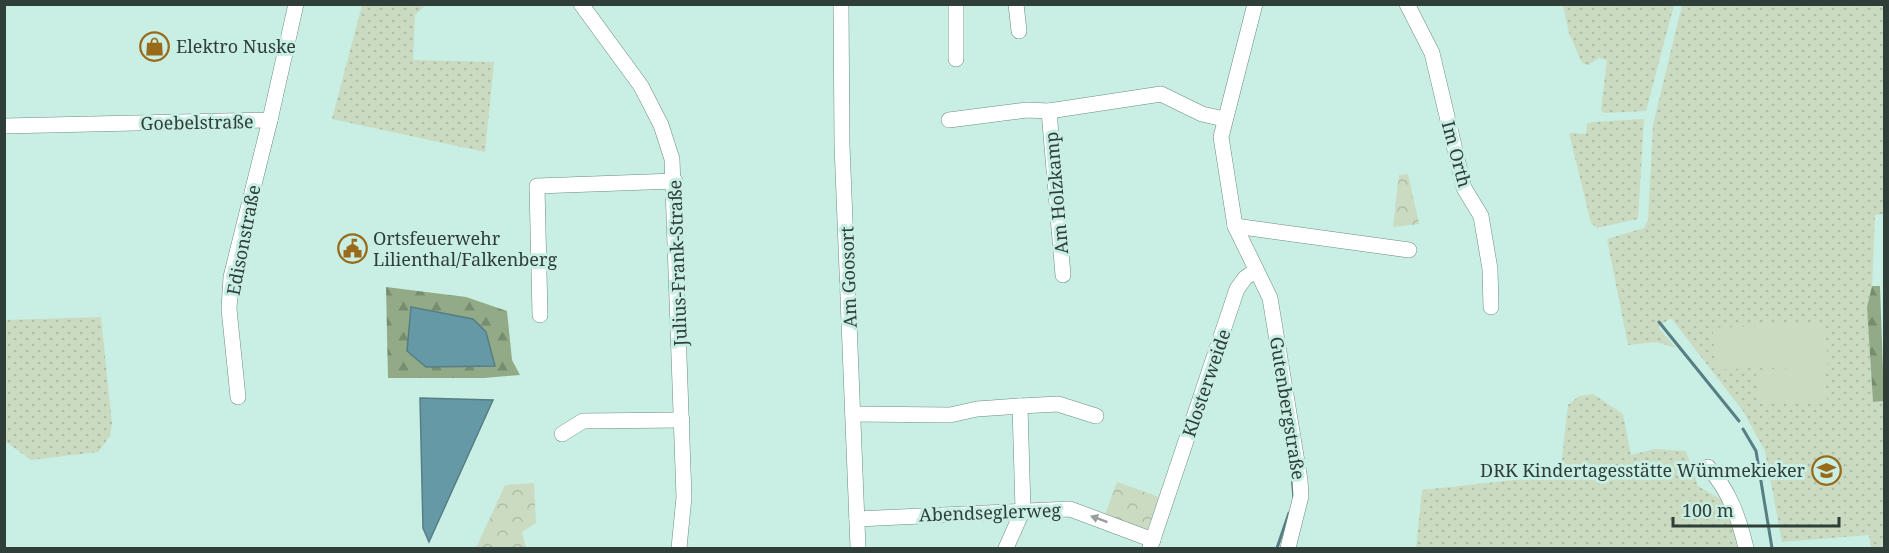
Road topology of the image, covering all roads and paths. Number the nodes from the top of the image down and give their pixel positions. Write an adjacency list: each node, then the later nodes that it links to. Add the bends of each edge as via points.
1 (296, 4): 12 (street, Goebelstraße)
2 (581, 4): 15 (street, Julius-Frank-Straße, via 641,86 662,125)
3 (841, 4): 24 (street, Am Goosort, via 842,145)
4 (956, 4): 9 (street)
5 (1016, 4): 8 (street)
6 (1255, 4): 11 (street)
7 (1407, 4): 20 (street, Im Orth, via 1432,53 1464,188 1480,216 1490,269)
8 (1019, 31)
9 (956, 59)
10 (1049, 111): 11 (street, Am Holzkamp, via 1161,94 1202,114); 13 (street, Am Holzkamp); 19 (street, Am Holzkamp)
11 (1224, 119): 16 (street, via 1221,137)
12 (270, 120): 14 (street, Goebelstraße); 22 (street, Edisonstraße, via 231,277 229,309)
13 (949, 120)
14 (4, 126)
15 (675, 181): 21 (street, via 537,186); 26 (street, Julius-Frank-Straße)
16 (1234, 226): 17 (street); 18 (street)
17 (1409, 250)
18 (1256, 270): 31 (street, Klosterweide, via 1237,289); 35 (street, Gutenbergstraße, via 1270,298 1300,480 1301,496)
19 (1063, 275)
20 (1491, 308)
21 (540, 315)
22 (238, 397)
23 (1020, 406): 24 (street, via 950,415); 25 (street, via 1058,404); 29 (street)
24 (853, 414): 30 (street, Am Goosort)
25 (1096, 416)
26 (682, 420): 27 (street, via 583,421); 32 (street, Julius-Frank-Straße, via 684,497)
27 (562, 434)
28 (1708, 467): 36 (street, via 1727,493)
29 (1023, 510): 30 (street, Abendseglerweg); 31 (street, Abendseglerweg, one-way to 29, via 1070,509); 34 (street)
30 (857, 519): 33 (street, Am Goosort)
31 (1152, 544)
32 (679, 549)
33 (858, 549)
34 (1006, 549)
35 (1288, 549)
36 (1746, 549)

